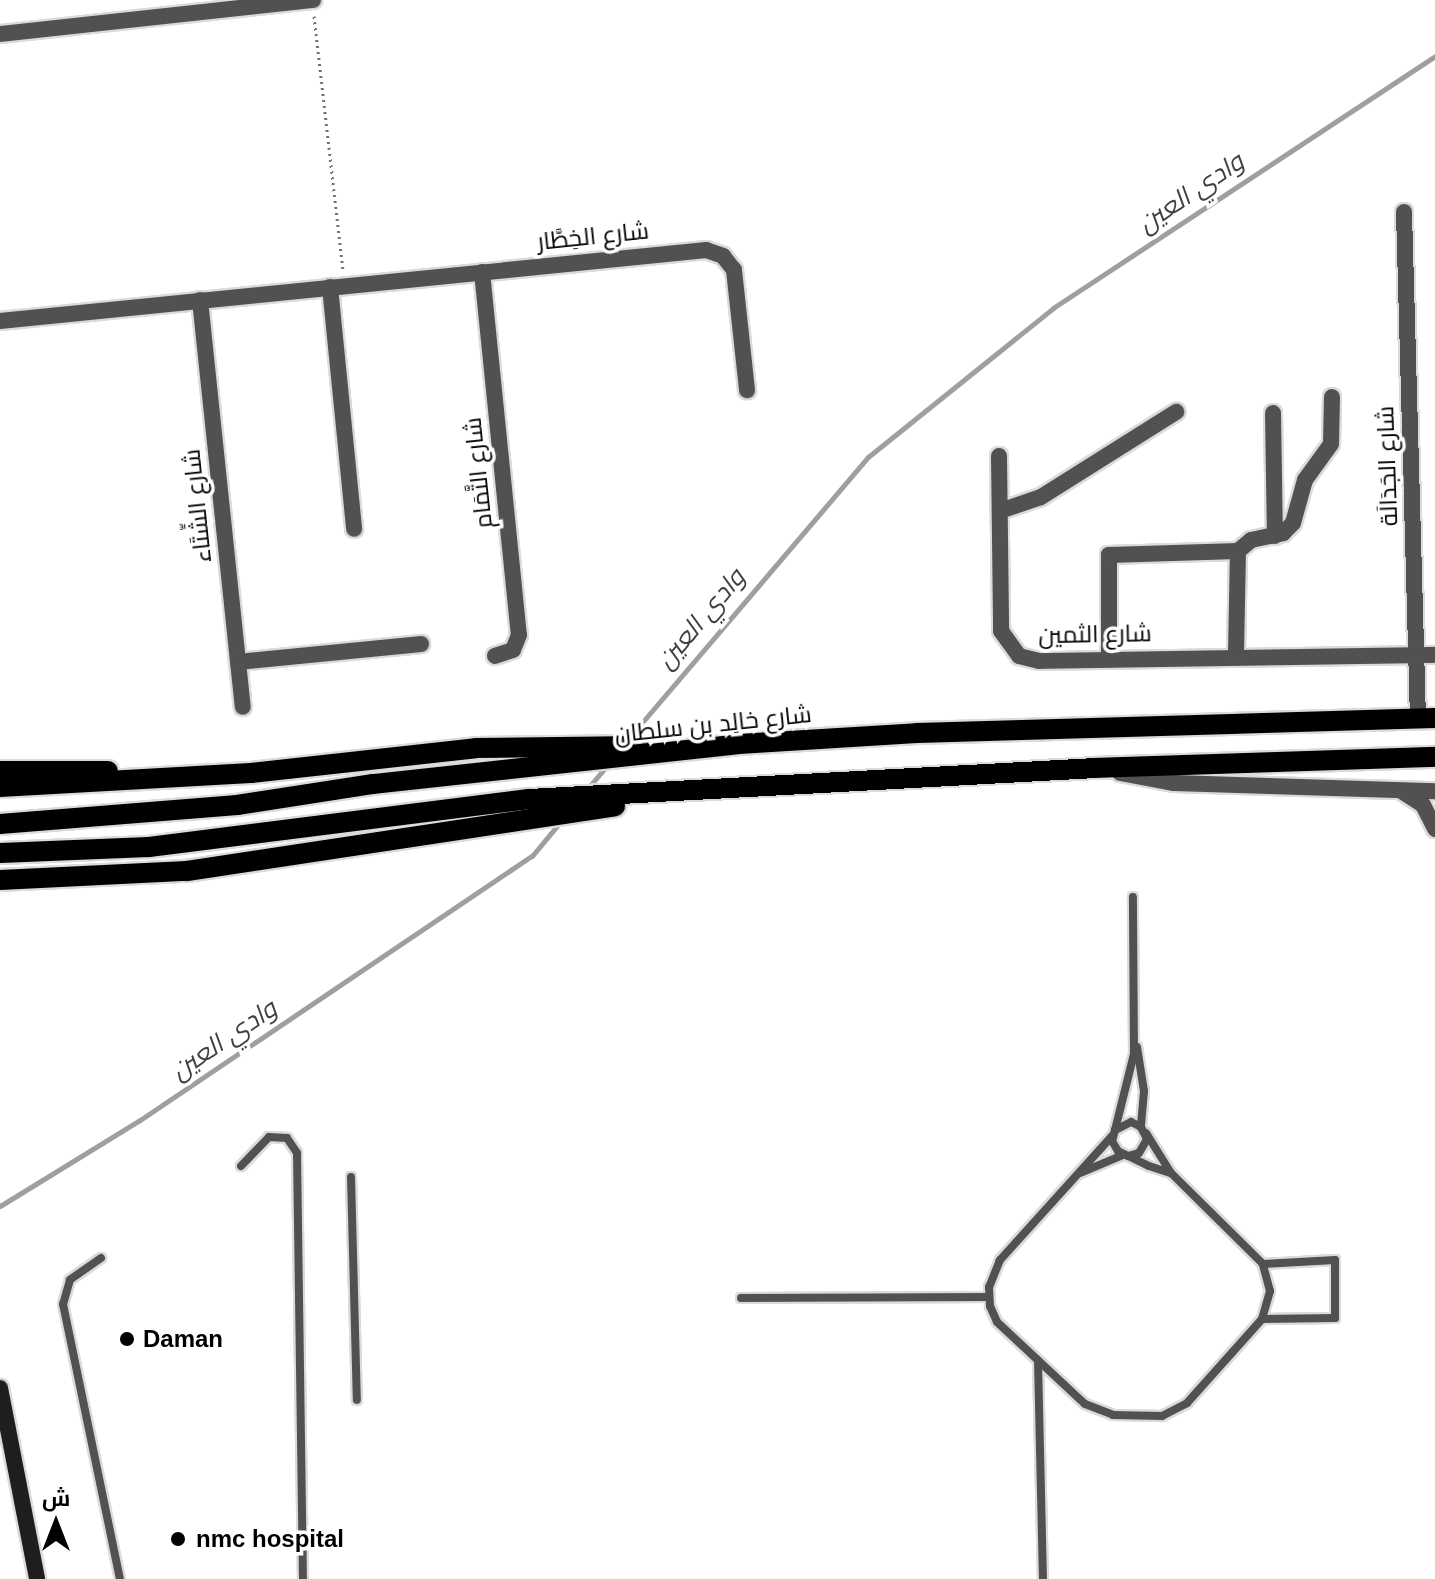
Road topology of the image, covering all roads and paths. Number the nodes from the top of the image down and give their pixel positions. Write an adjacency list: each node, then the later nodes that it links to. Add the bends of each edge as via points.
1 (313, 0): 2 (street); 5 (path)
2 (0, 34)
3 (1404, 212): 19 (street, شارع الجَدَالَة)
4 (482, 272): 5 (street, شارع الخِطَّار); 8 (street, شارع الخِطَّار, via 715,252 734,270); 21 (street, شارع التَّمَام, via 519,635 513,650)
5 (338, 286): 6 (street, شارع الخِطَّار); 14 (street)
6 (200, 300): 7 (street, شارع الخِطَّار); 23 (street, شارع الشِّتَاء)
7 (0, 321)
8 (747, 390)
9 (1332, 397): 15 (street, via 1331,444 1305,480 1293,523)
10 (1176, 412): 13 (street, via 1041,497)
11 (1273, 413): 15 (street)
12 (999, 456): 13 (street, شارع الثمين)
13 (1000, 511): 22 (street, شارع الثمين, via 1001,631 1010,650 1028,660)
14 (354, 529)
15 (1275, 536): 16 (street, via 1251,540)
16 (1238, 551): 18 (street); 22 (street, via 1109,555)
17 (421, 644): 23 (street)
18 (1236, 654): 19 (street, شارع الثمين); 22 (street, شارع الثمين)
19 (1417, 655): 20 (street, شارع الثمين); 25 (street, شارع الجَدَالَة)
20 (1435, 655)
21 (495, 656)
22 (1109, 658)
23 (238, 662): 24 (street, شارع الشِّتَاء)
24 (243, 707)
25 (1427, 718): 26 (main road, شارع خالِد بن سلطان)
26 (739, 744): 30 (main road, via 476,748); 35 (main road, شارع خالِد بن سلطان, via 373,784 237,805)
27 (1435, 757): 28 (main road)
28 (1095, 768): 32 (main road); 33 (street, via 1174,783)
29 (0, 771): 30 (main road)
30 (207, 776): 31 (main road)
31 (0, 787)
32 (740, 787): 37 (main road, via 529,799 149,847); 38 (main road)
33 (1398, 790): 34 (street); 36 (street, via 1423,805)
34 (1435, 791)
35 (0, 824)
36 (1435, 829)
37 (0, 853)
38 (187, 871): 39 (main road); 40 (main road, via 119,887)
39 (0, 880)
40 (0, 892)
41 (1133, 897): 42 (lane)
42 (1135, 1038): 43 (lane); 44 (lane, via 1129,1085)
43 (1144, 1130): 44 (lane, via 1125,1123); 45 (lane, via 1143,1149); 48 (lane)
44 (1114, 1132): 45 (lane, via 1114,1147); 47 (lane)
45 (1126, 1156): 47 (lane); 48 (lane)
46 (241, 1166): 60 (lane, via 269,1137 287,1138 297,1153)
47 (1079, 1173): 52 (lane, via 1000,1260)
48 (1171, 1173): 51 (lane)
49 (351, 1177): 57 (lane)
50 (101, 1258): 59 (lane, via 70,1280 63,1304)
51 (1263, 1264): 54 (lane, via 1270,1291); 54 (lane, via 1335,1260 1335,1318)
52 (989, 1297): 53 (lane); 55 (lane, via 997,1322)
53 (741, 1298)
54 (1262, 1319): 55 (lane, via 1187,1403 1162,1416 1094,1409)
55 (1038, 1361): 61 (lane)
56 (0, 1388): 58 (main road)
57 (357, 1400)
58 (37, 1579)
59 (120, 1579)
60 (303, 1579)
61 (1043, 1579)

